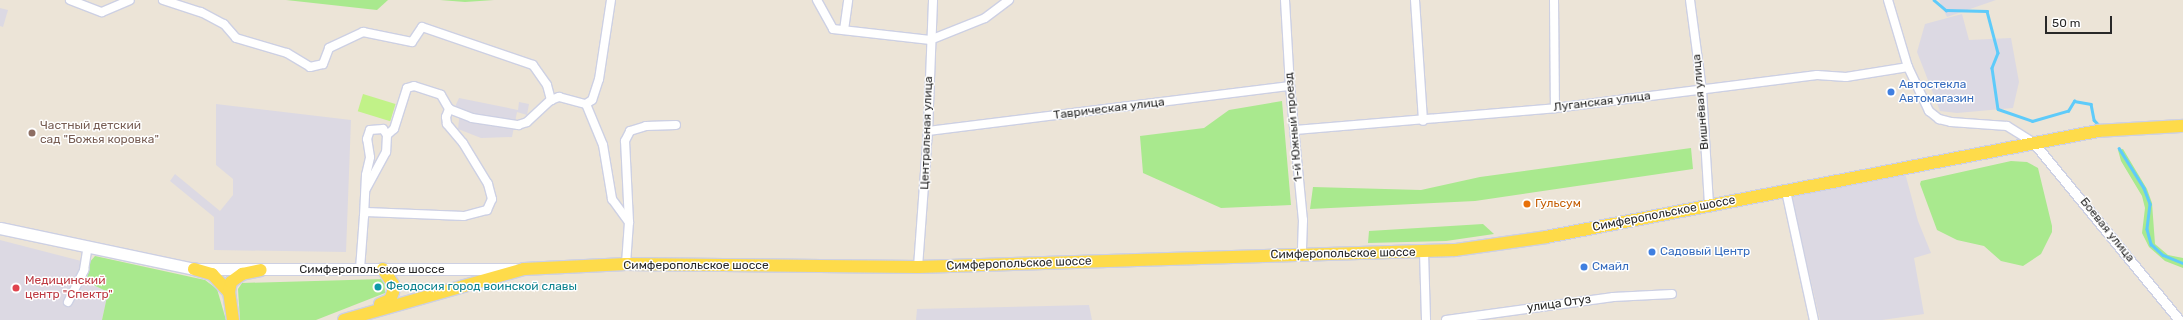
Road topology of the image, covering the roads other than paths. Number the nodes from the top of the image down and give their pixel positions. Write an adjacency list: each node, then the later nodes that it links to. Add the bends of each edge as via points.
1 (70, 0): 2 (street, via 102,12)
2 (130, 0)
3 (163, 0): 19 (street, via 201,12 224,24 236,38 287,53 310,67 324,64 329,48 364,32 412,42 422,28 533,65 547,85)
4 (611, 0): 20 (street, via 599,80 592,100)
5 (817, 0): 14 (street, via 833,30)
6 (848, 0): 14 (street)
7 (933, 0): 15 (street, Центральная улица)
8 (1009, 0): 15 (street, via 985,18)
9 (1285, 0): 17 (street, 1-й Южный проезд)
10 (1415, 0): 23 (street)
11 (1554, 0): 21 (street)
12 (1690, 0): 18 (street, Вишнёвая улица)
13 (1888, 0): 16 (street)
14 (844, 30): 15 (street)
15 (930, 40): 27 (street, Центральная улица)
16 (1908, 67): 18 (street, Луганская улица, via 1846,76 1817,75); 29 (street, via 1929,111 1939,119 2007,126)
17 (1290, 86): 26 (street, 1-й Южный проезд); 27 (street, Таврическая улица)
18 (1702, 90): 21 (street, Луганская улица); 32 (street, Вишнёвая улица)
19 (550, 100): 20 (street, via 559,97); 22 (street, via 527,122 518,125 472,118)
20 (586, 104): 34 (street, via 603,145 612,199)
21 (1555, 108): 23 (street, Луганская улица)
22 (449, 110): 28 (street, via 441,95 414,86 407,88 394,129); 33 (street, via 447,124 463,143 488,184 492,199 487,210 464,216 366,212)
23 (1423, 121): 26 (street, Луганская улица)
24 (676, 125): 34 (street, via 646,126 630,131 625,141)
25 (2183, 126): 29 (main road, Симферопольское шоссе, via 2098,131)
26 (1295, 130): 38 (street, 1-й Южный проезд, via 1303,220)
27 (928, 131): 40 (street, Центральная улица)
28 (387, 135): 30 (street, via 386,152); 30 (street, via 383,129 375,128 368,134 370,158)
29 (2033, 142): 31 (main road, Симферопольское шоссе); 55 (street, Боевая улица)
30 (366, 189): 33 (street)
31 (1786, 191): 32 (main road, Симферопольское шоссе); 54 (street)
32 (1709, 205): 37 (main road, Симферопольское шоссе, via 1500,245)
33 (364, 216): 42 (street)
34 (629, 222): 39 (street)
35 (0, 228): 36 (main road, Симферопольское шоссе)
36 (88, 246): 41 (main road, Симферопольское шоссе); 48 (street, via 84,270)
37 (1424, 252): 38 (main road, Симферопольское шоссе); 52 (street)
38 (1302, 254): 40 (main road, Симферопольское шоссе)
39 (626, 264): 40 (main road, Симферопольское шоссе); 44 (main road, Симферопольское шоссе)
40 (918, 266)
41 (194, 269): 45 (main road, Симферопольское шоссе); 46 (main road, via 212,274)
42 (360, 269): 43 (main road, Симферопольское шоссе); 45 (main road, Симферопольское шоссе)
43 (383, 269): 44 (main road, Симферопольское шоссе); 49 (main road, via 393,284 393,292 390,300 377,306)
44 (524, 269): 49 (main road)
45 (261, 270): 46 (main road, via 233,279 229,285)
46 (229, 292): 50 (main road)
47 (1672, 294): 53 (street, улица Отуз, via 1614,297)
48 (68, 302)
49 (376, 310): 51 (main road)
50 (233, 320)
51 (344, 320)
52 (1426, 320)
53 (1446, 320)
54 (1814, 320)
55 (2179, 320)

